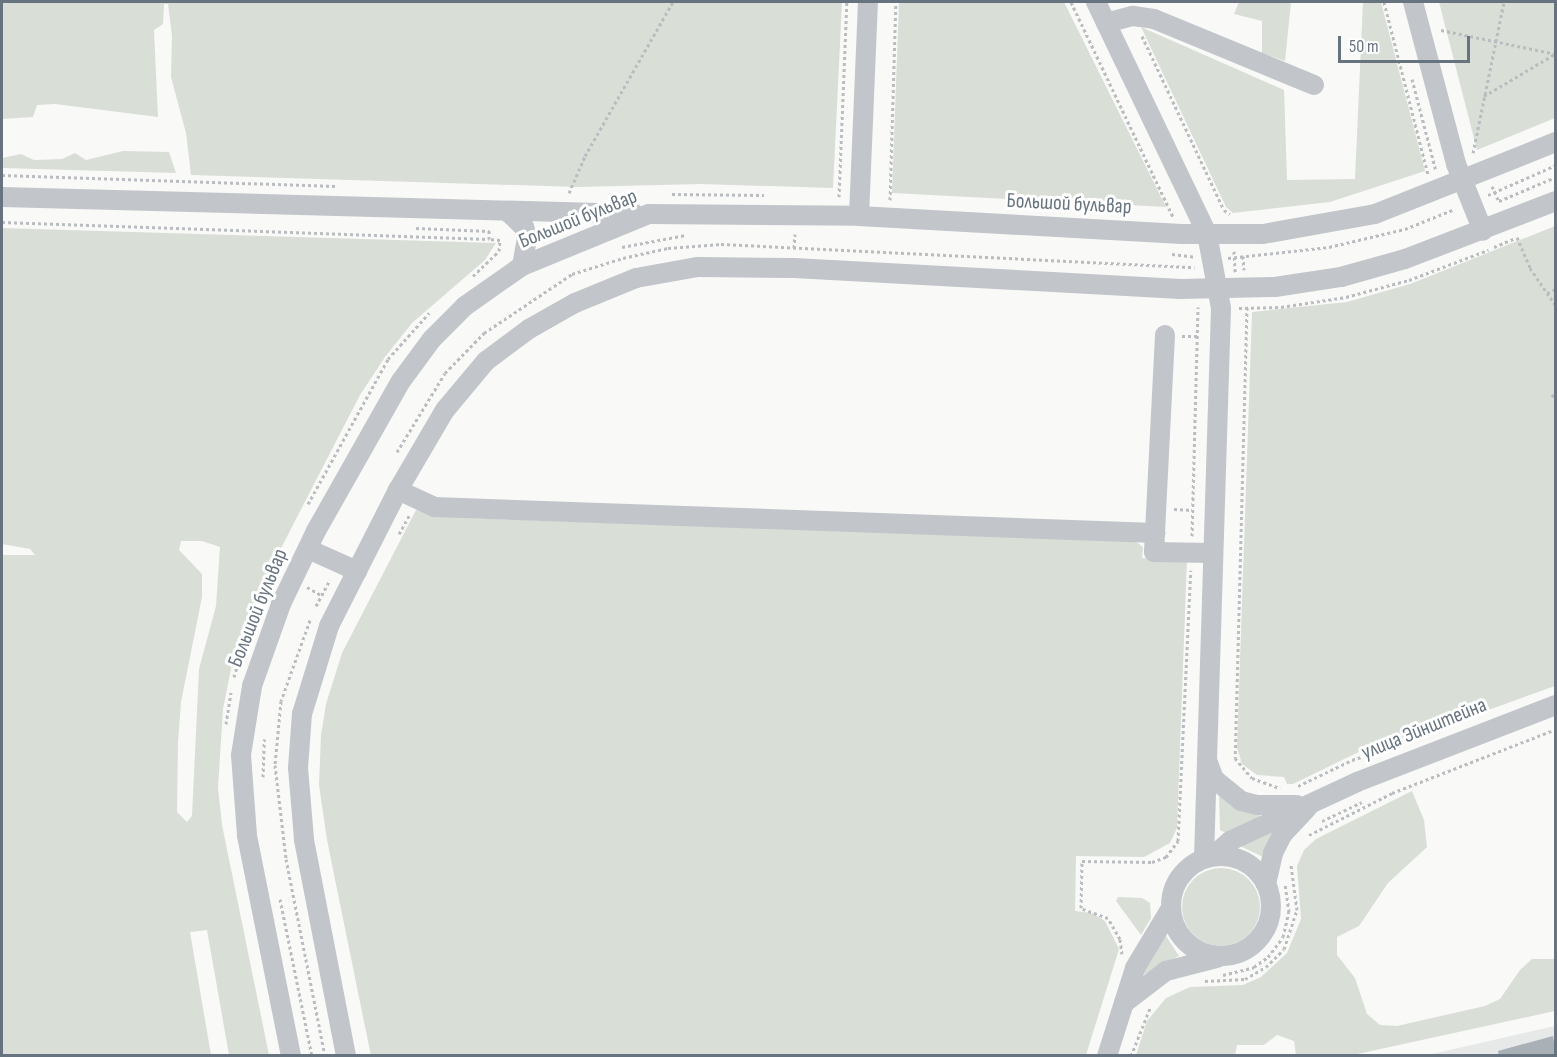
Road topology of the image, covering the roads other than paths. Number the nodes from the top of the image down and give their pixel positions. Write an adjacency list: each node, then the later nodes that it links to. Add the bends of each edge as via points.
1 (868, 2): 12 (street)
2 (1096, 2): 4 (street)
3 (1413, 2): 7 (street)
4 (1106, 23): 5 (street, via 1133,16 1154,19); 14 (street)
5 (1314, 85)
6 (1556, 142): 7 (street, Большой бульвар, via 1486,172)
7 (1459, 173): 13 (street); 14 (street, Большой бульвар, via 1427,196 1376,214 1319,227 1233,228)
8 (2, 197): 10 (street)
9 (1556, 201): 13 (street, via 1513,232)
10 (509, 213): 11 (street); 15 (street, via 524,227 527,238)
11 (649, 214): 12 (street, Большой бульвар); 15 (street, Большой бульвар)
12 (859, 216): 14 (street, Большой бульвар)
13 (1483, 231): 16 (street, via 1454,253)
14 (1207, 234): 16 (street, via 1214,262)
15 (522, 266): 20 (street, Большой бульвар, via 465,306 432,339 401,381)
16 (1234, 299): 18 (street, via 1180,289 794,268 698,267 636,279 575,303 529,329 486,361 445,410); 21 (street)
17 (1165, 335): 19 (street, via 1160,509)
18 (398, 490): 19 (street, via 434,507); 22 (street)
19 (1155, 533): 21 (street, via 1154,552)
20 (308, 549): 22 (street); 31 (street, Большой бульвар, via 281,604 252,686 241,755 247,835)
21 (1212, 553): 24 (street)
22 (357, 571): 32 (street, via 329,626 312,673 302,714 298,768 304,839)
23 (1556, 705): 25 (street, улица Эйнштейна, via 1455,741)
24 (1206, 759): 25 (street, via 1214,779 1241,801 1257,805); 26 (street)
25 (1311, 803): 26 (street, улица Эйнштейна, via 1230,841); 27 (street, via 1297,832 1273,853)
26 (1209, 858): 27 (street, via 1232,857); 28 (street, via 1192,865 1177,882)
27 (1275, 880): 29 (street, via 1265,932 1247,950)
28 (1171, 908): 29 (street, via 1175,927 1186,943 1210,956); 30 (street, via 1148,943)
29 (1223, 957): 30 (street, via 1166,971)
30 (1122, 1005): 33 (street)
31 (291, 1056)
32 (346, 1056)
33 (1107, 1056)

